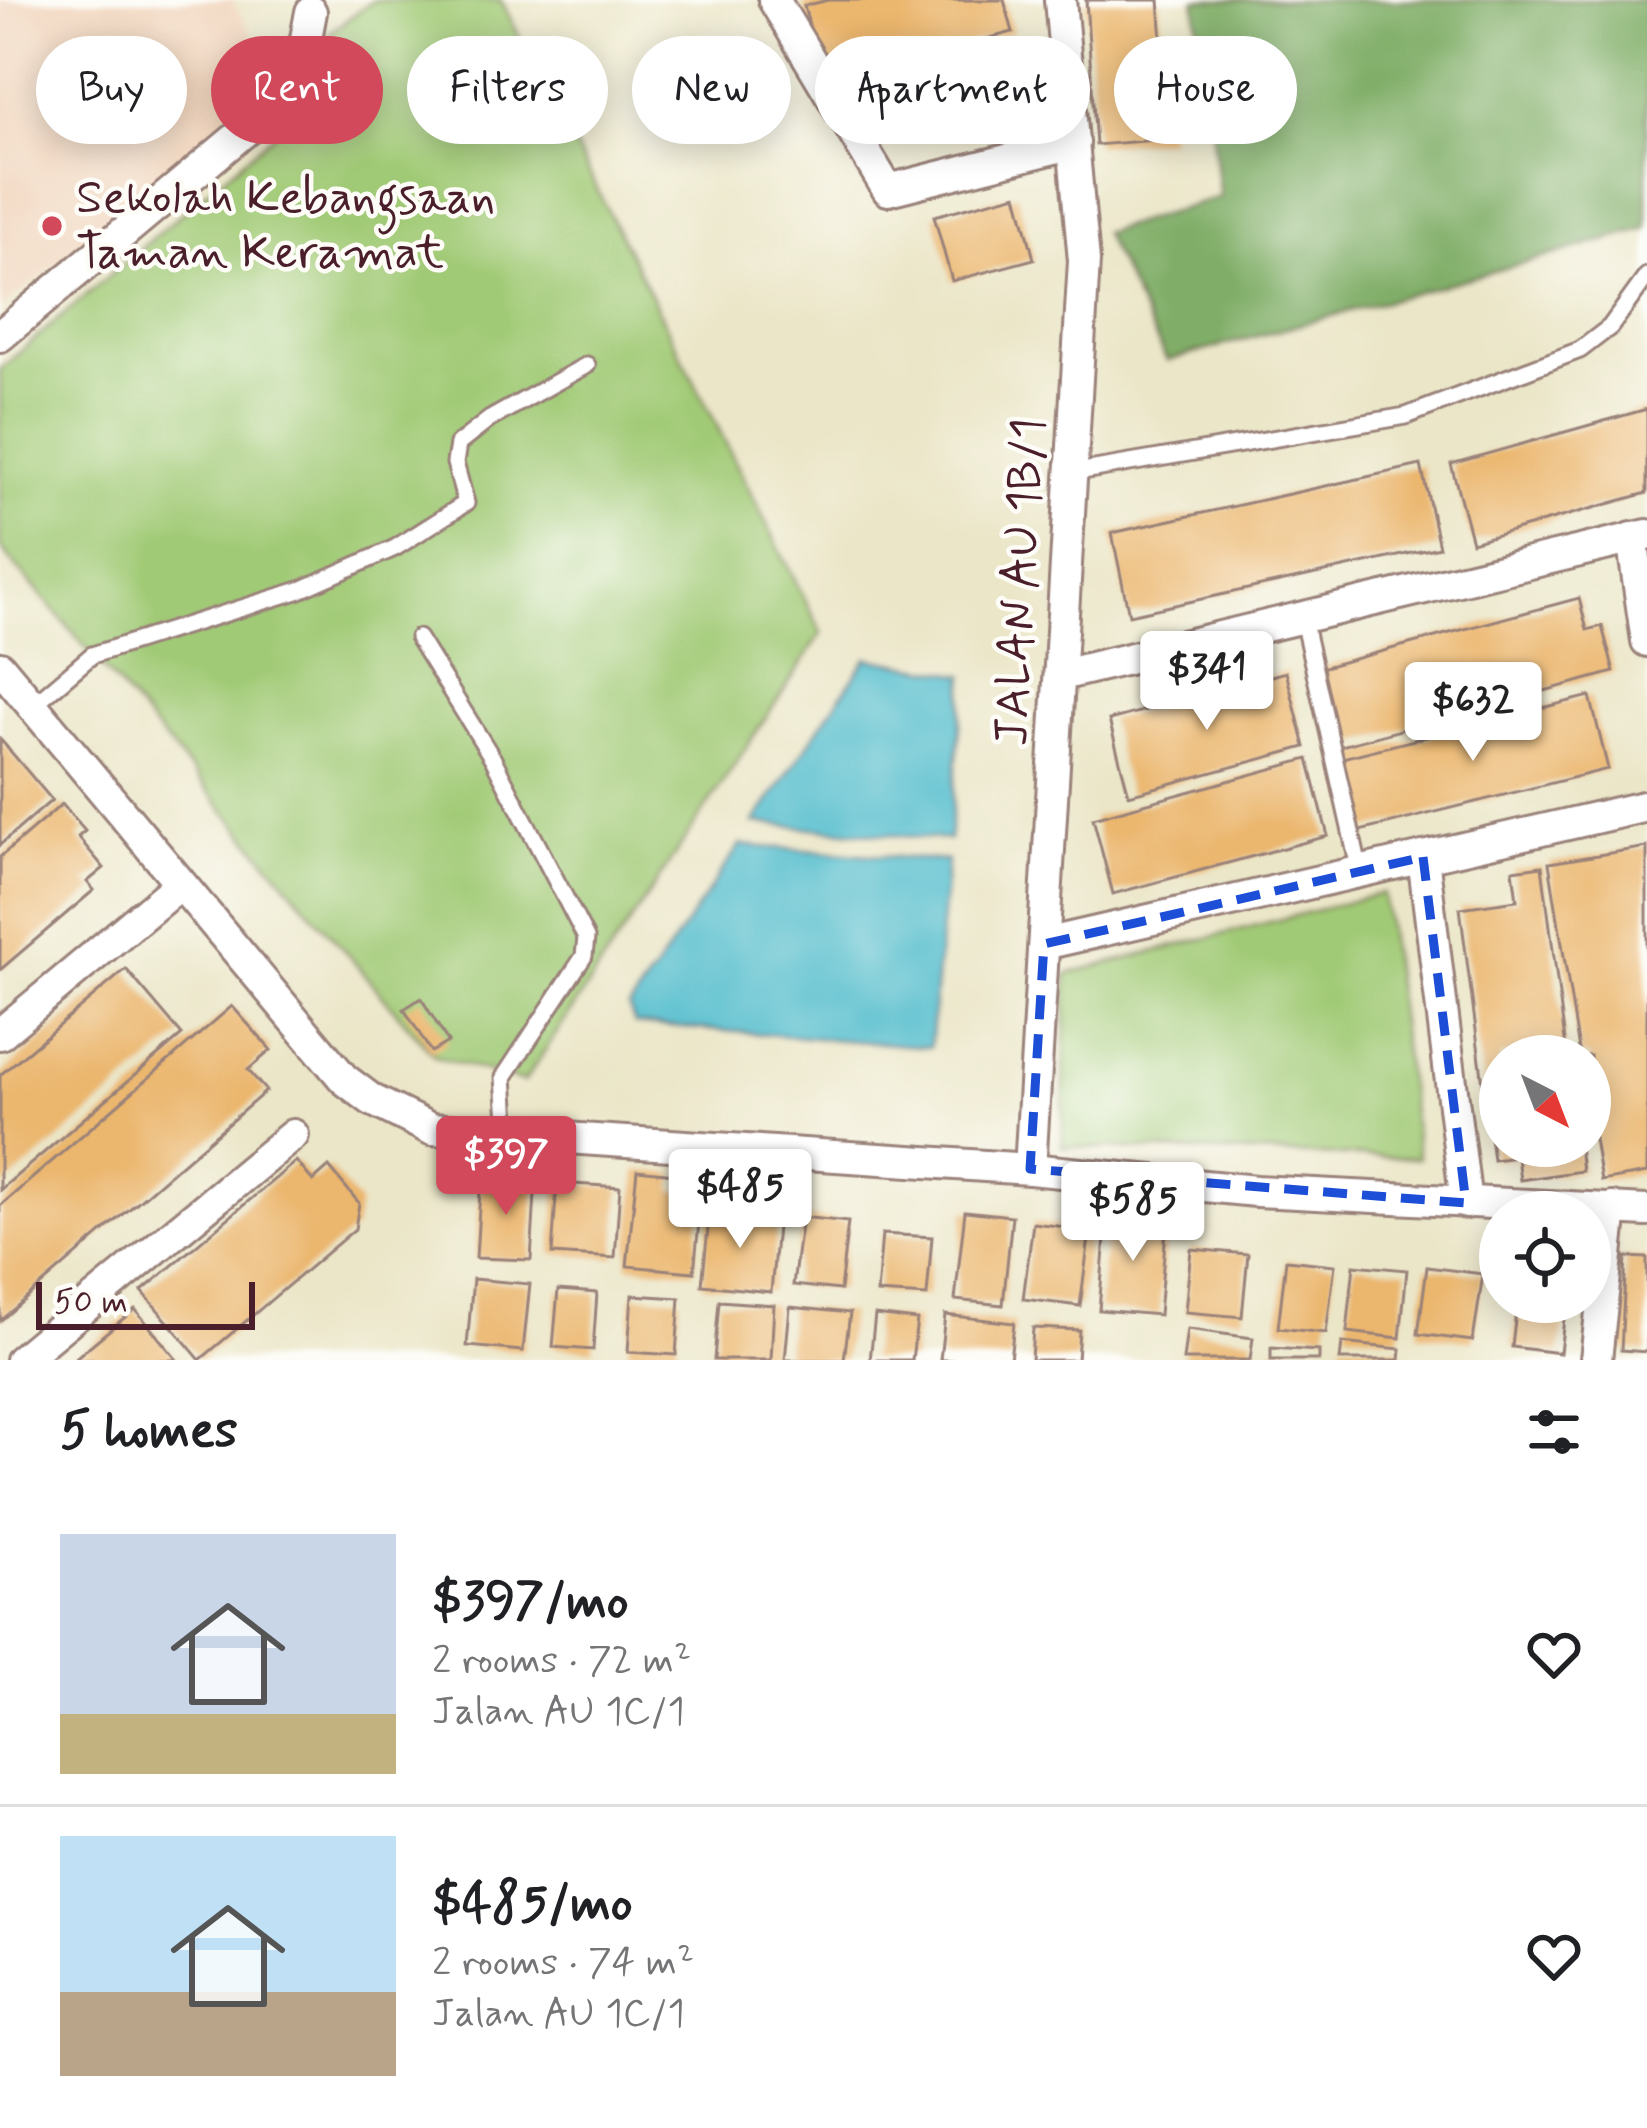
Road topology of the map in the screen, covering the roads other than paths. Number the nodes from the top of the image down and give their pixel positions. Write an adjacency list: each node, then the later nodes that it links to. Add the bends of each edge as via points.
1 (774, 0): 5 (street)
2 (1060, 0): 4 (street, JALAN AU 1B/1)
3 (317, 6): 10 (street, via 305,44 252,125)
4 (1064, 36)
5 (815, 68)
6 (860, 144): 7 (street, via 888,190)
7 (1070, 144)
8 (1074, 144): 12 (street, JALAN AU 1B/1, via 1084,261)
9 (1647, 276): 12 (lane, via 1610,326 1580,350 1406,416)
10 (0, 336)
11 (586, 365): 19 (lane, via 458,444 454,463 466,502 395,548 300,590 92,655)
12 (1071, 473): 17 (street, JALAN AU 1B/1)
13 (1640, 536): 14 (street); 16 (street)
14 (1303, 620): 17 (street); 22 (lane)
15 (418, 638): 27 (lane, via 586,938 584,956 504,1077)
16 (1647, 641)
17 (1061, 675): 24 (street, JALAN AU 1B/1)
18 (3, 677): 19 (street)
19 (32, 706): 23 (street)
20 (1647, 806): 21 (street)
21 (1423, 857): 22 (street); 29 (street)
22 (1360, 872): 24 (street)
23 (179, 884): 25 (street); 27 (street, via 344,1079 431,1129)
24 (1045, 944): 28 (street, JALAN AU 1B/1)
25 (0, 1034)
26 (293, 1136): 32 (street)
27 (508, 1138): 28 (street)
28 (1030, 1169): 29 (street)
29 (1466, 1203): 30 (street)
30 (1612, 1208): 31 (street); 33 (street)
31 (1647, 1210)
32 (22, 1360)
33 (1596, 1360)

